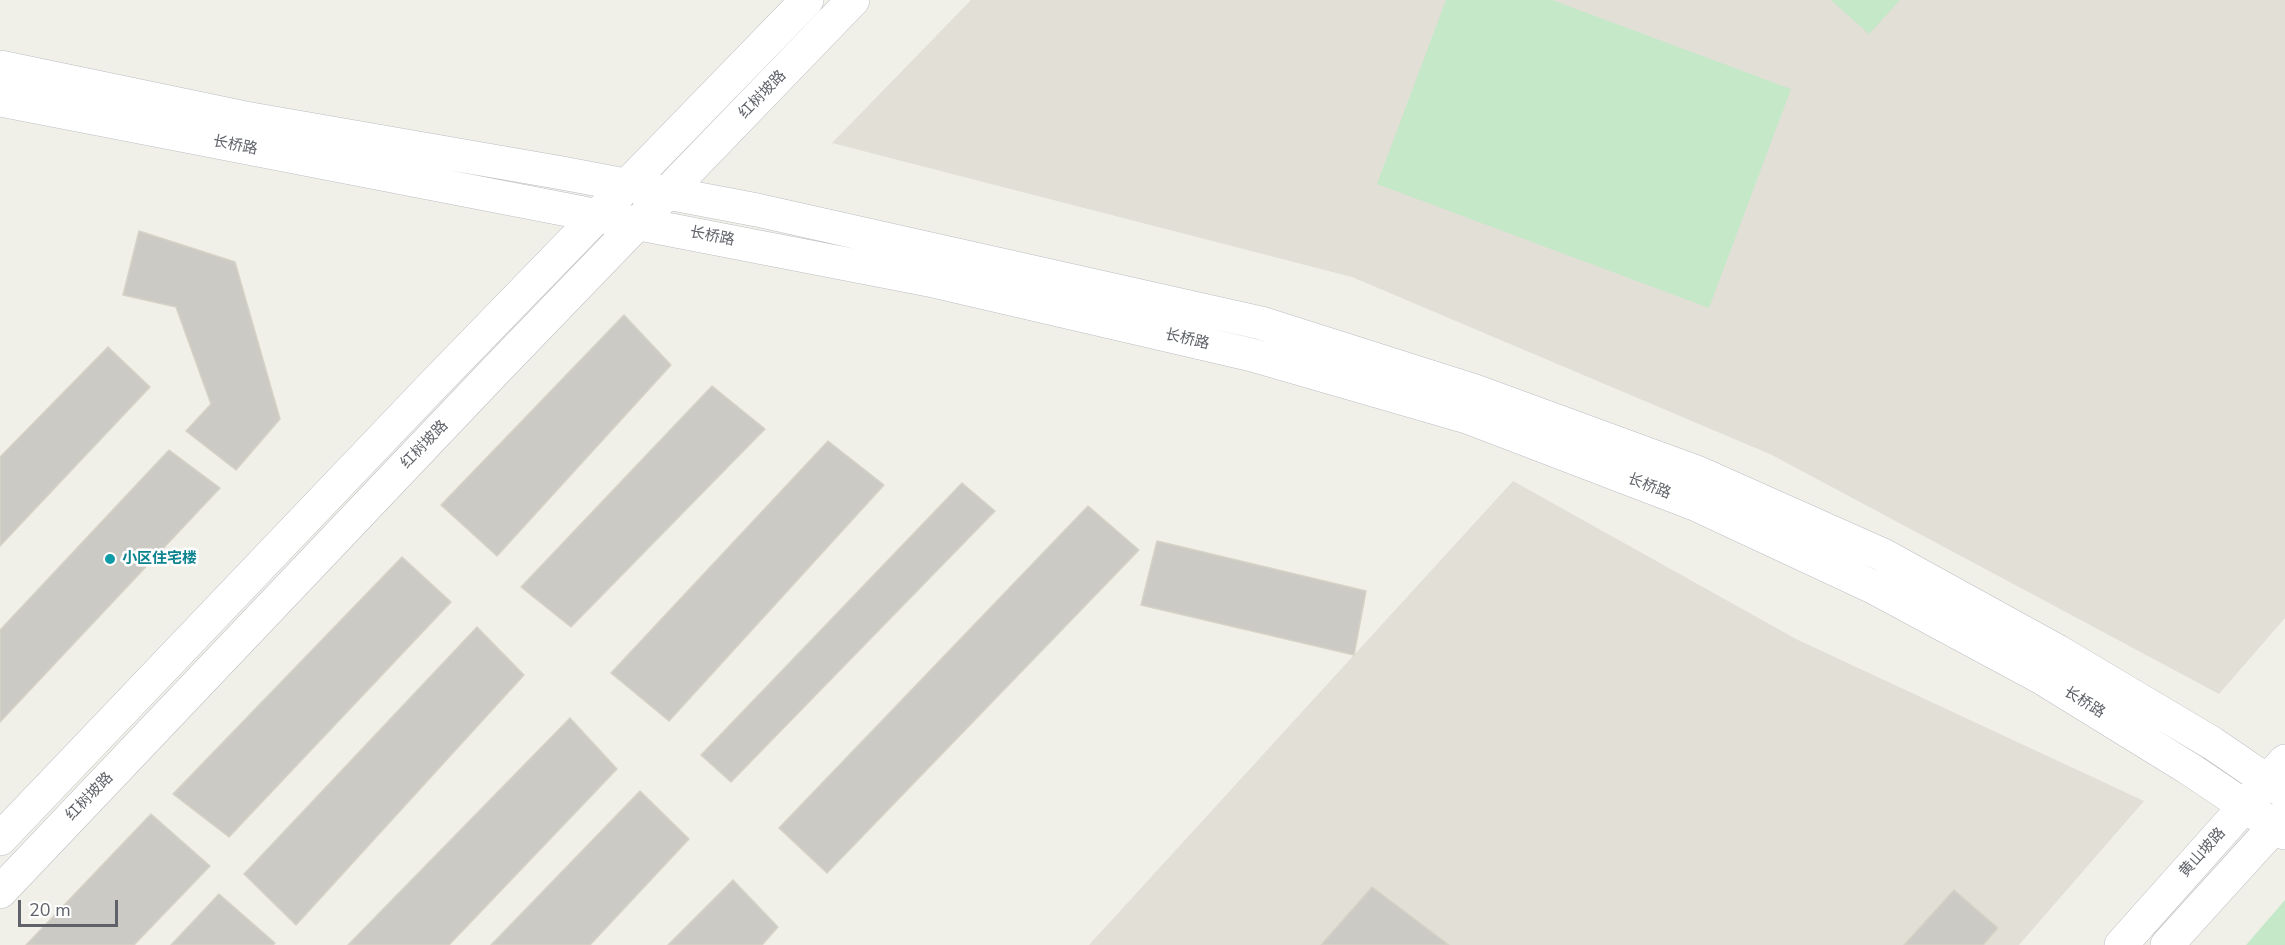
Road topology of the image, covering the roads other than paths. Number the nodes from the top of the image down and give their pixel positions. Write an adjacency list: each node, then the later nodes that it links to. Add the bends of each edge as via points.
1 (807, 0): 5 (main road)
2 (853, 0): 6 (main road, 红树坡路)
3 (0, 67): 5 (main road, 长桥路, via 245,118)
4 (0, 100): 7 (main road, 长桥路)
5 (628, 185): 6 (main road, 长桥路); 7 (main road)
6 (668, 193): 8 (main road, 红树坡路); 9 (main road, 长桥路, via 1261,323 1486,395 1700,473 1883,555)
7 (598, 215): 8 (main road, 长桥路); 12 (main road)
8 (639, 223): 10 (main road, 长桥路, via 930,280 1240,352 1470,418 1695,504 1873,587 2042,678); 13 (main road, 红树坡路)
9 (2279, 778): 10 (main road, 黄山坡路)
10 (2246, 806): 11 (main road, 长桥路); 14 (main road, 黄山坡路)
11 (2282, 824): 15 (main road)
12 (0, 839)
13 (0, 892)
14 (2121, 945)
15 (2168, 945)

